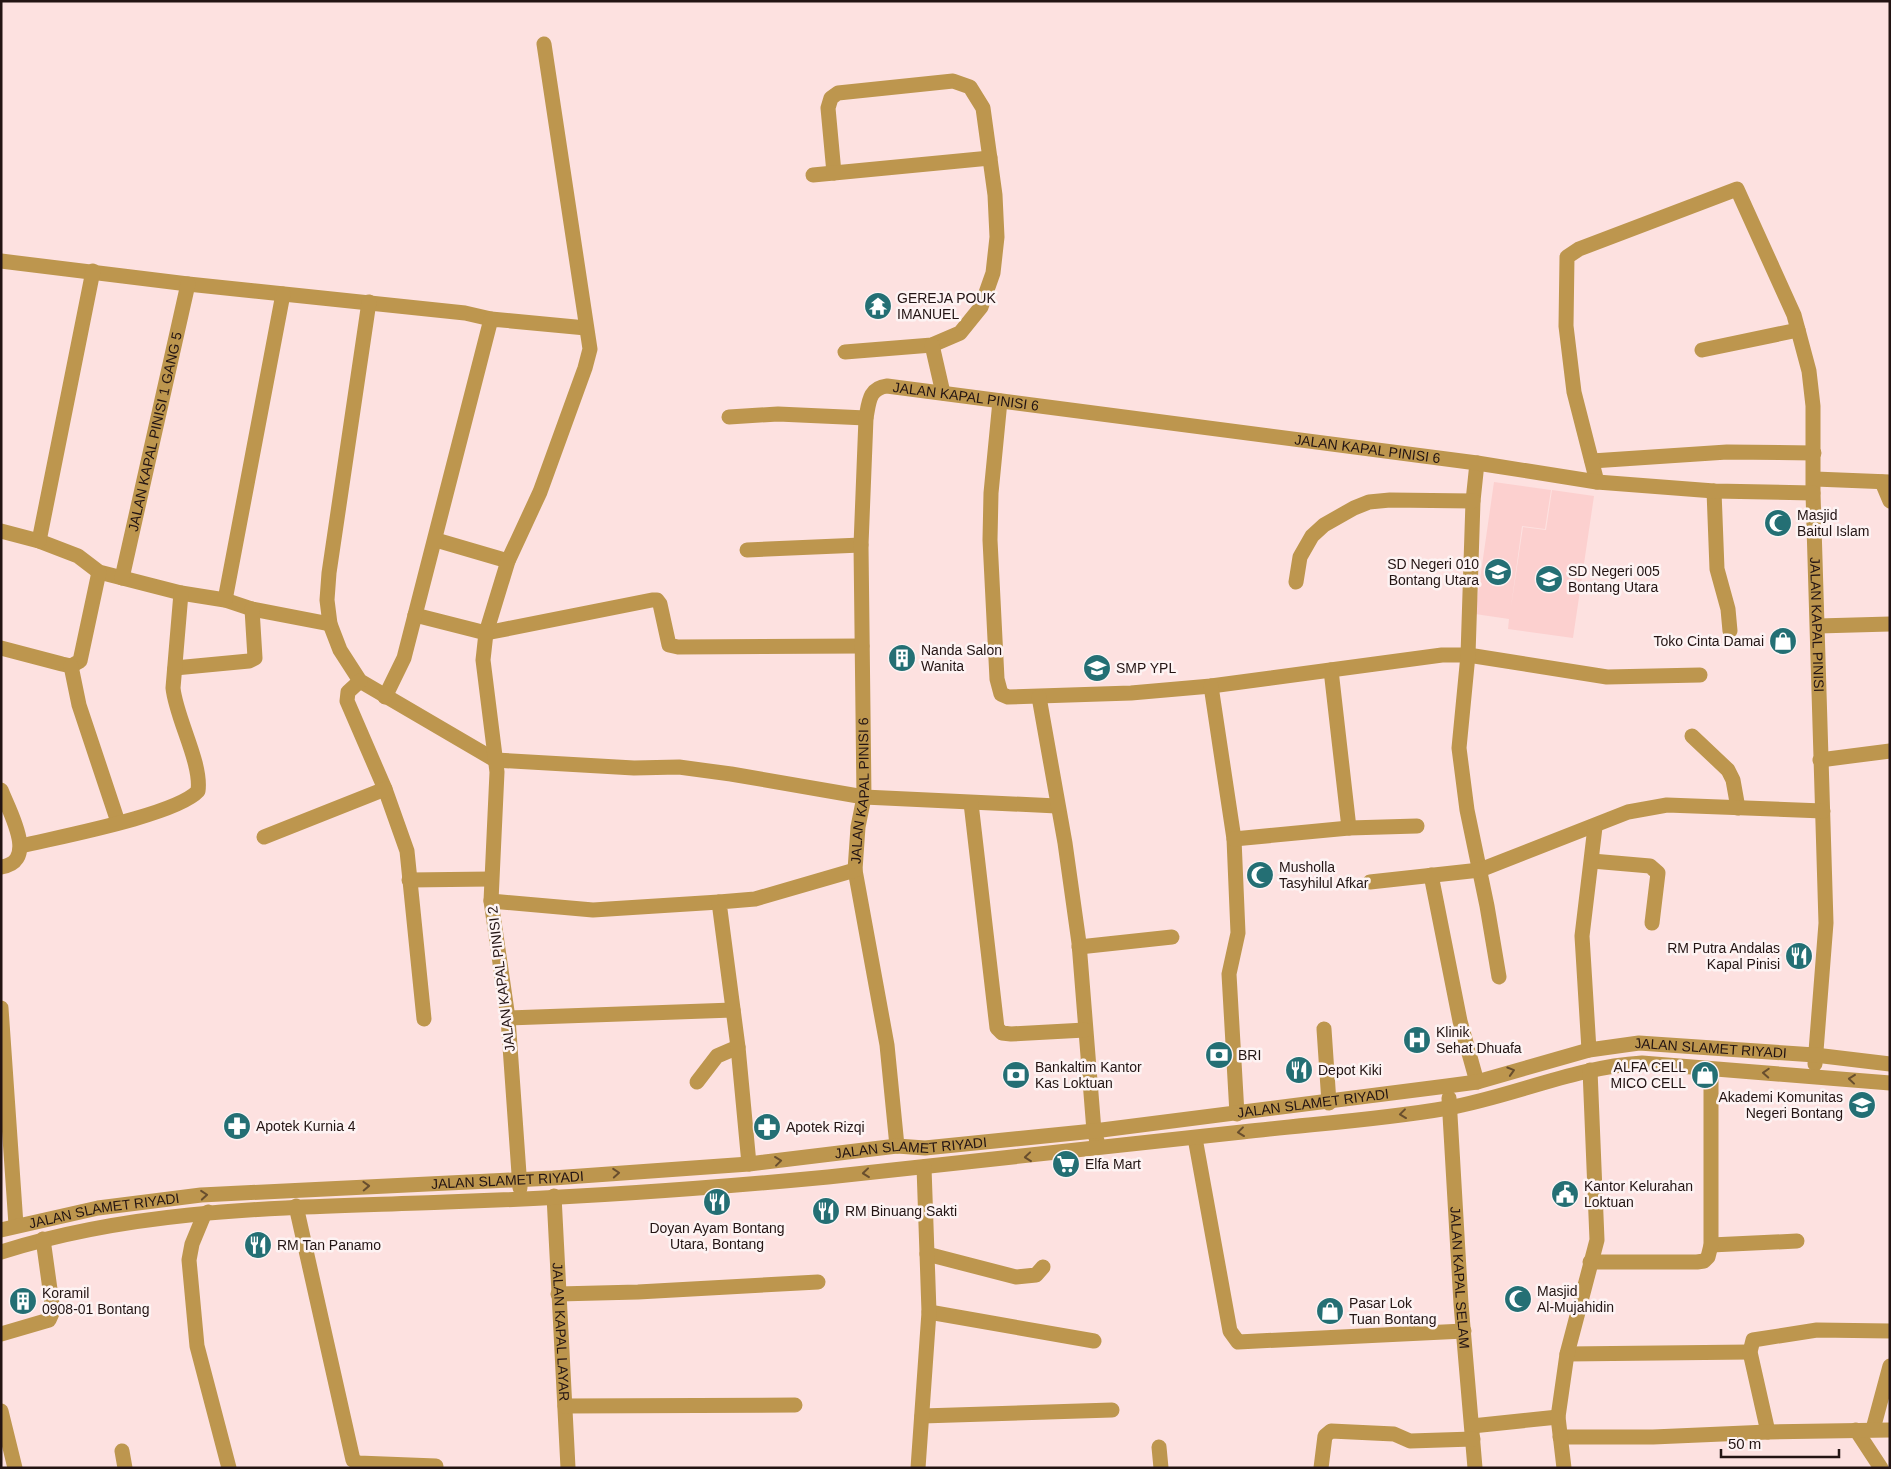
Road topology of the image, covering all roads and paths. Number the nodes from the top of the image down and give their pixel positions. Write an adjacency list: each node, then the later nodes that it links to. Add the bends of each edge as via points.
1 (544, 44): 11 (street, JALAN KAPAL PINISI 2)
2 (990, 158): 3 (street); 3 (street, via 983,108 970,87 954,82 848,92 831,98 828,108); 13 (street, via 997,237 993,273 981,307 960,333)
3 (834, 173): 4 (street)
4 (813, 175)
5 (1, 261): 6 (street)
6 (93, 271): 7 (street); 31 (street)
7 (188, 284): 8 (street); 36 (street, JALAN KAPAL PINISI 1 GANG 5)
8 (283, 294): 9 (street); 39 (street)
9 (369, 302): 10 (street); 42 (street, via 329,573 327,600)
10 (491, 319): 11 (street); 30 (street)
11 (586, 328): 34 (street, JALAN KAPAL PINISI 2, via 590,349 585,368 540,492)
12 (1798, 330): 14 (street); 20 (street, JALAN KAPAL PINISI, via 1809,371); 21 (street, JALAN KAPAL PINISI, via 1737,189 1579,249 1567,257 1566,326 1574,392)
13 (932, 345): 15 (street); 16 (street)
14 (1702, 350)
15 (846, 352)
16 (943, 393): 17 (street, JALAN KAPAL PINISI 6); 19 (street, JALAN KAPAL PINISI 6, via 879,387 869,399)
17 (1000, 401): 22 (street, JALAN KAPAL PINISI 6); 57 (street, via 991,502 997,679 1002,694 1008,697)
18 (729, 417): 19 (street, via 778,414)
19 (866, 418): 32 (street, JALAN KAPAL PINISI 6)
20 (1814, 453): 21 (street, via 1727,452); 25 (street, JALAN KAPAL PINISI)
21 (1592, 461): 23 (street)
22 (1477, 463): 23 (street, JALAN KAPAL PINISI 6); 27 (street)
23 (1597, 482): 26 (street, JALAN KAPAL PINISI 6)
24 (1886, 482): 25 (street, JALAN KAPAL PINISI 6); 28 (street)
25 (1814, 486): 26 (street, JALAN KAPAL PINISI 6); 44 (street, JALAN KAPAL PINISI)
26 (1714, 491): 45 (street, via 1717,569 1728,609)
27 (1473, 501): 37 (street, via 1390,500 1369,502 1354,508 1312,536 1300,557); 49 (street)
28 (1890, 502)
29 (1, 531): 31 (street)
30 (436, 540): 34 (street); 41 (street)
31 (39, 541): 35 (street, via 78,556)
32 (860, 545): 33 (street); 47 (street, JALAN KAPAL PINISI 6)
33 (747, 550)
34 (508, 561): 46 (street, JALAN KAPAL PINISI 2)
35 (99, 572): 36 (street); 50 (street, via 82,658)
36 (122, 578): 38 (street)
37 (1296, 582)
38 (181, 593): 39 (street); 51 (street)
39 (225, 600): 40 (street)
40 (252, 609): 42 (street); 51 (street, via 255,658)
41 (415, 615): 46 (street); 56 (street, via 404,658)
42 (330, 624): 54 (street, via 340,650)
43 (1890, 624): 44 (street)
44 (1818, 626): 61 (street, JALAN KAPAL PINISI)
45 (1730, 631)
46 (486, 633): 47 (street, via 657,600 669,645 678,648); 60 (street, JALAN KAPAL PINISI 2, via 483,660)
47 (862, 646): 64 (street, JALAN KAPAL PINISI 6)
48 (1, 648): 50 (street)
49 (1468, 655): 52 (street, via 1418,657); 53 (street, via 1607,677); 79 (street, via 1458,748)
50 (72, 666): 69 (street, via 79,705)
51 (175, 668): 69 (street, via 174,702 197,772 198,790 192,797 166,809)
52 (1331, 670): 55 (street); 72 (street)
53 (1700, 674)
54 (360, 681): 56 (street); 62 (street, via 348,692 347,702)
55 (1211, 686): 57 (street); 74 (street)
56 (385, 697): 60 (street)
57 (1039, 697): 66 (street)
58 (1692, 736): 67 (street, via 1728,770)
59 (1890, 751): 61 (street)
60 (495, 760): 64 (street, via 679,768); 81 (street, JALAN KAPAL PINISI 2, via 498,791)
61 (1820, 760): 68 (street, JALAN KAPAL PINISI)
62 (385, 789): 73 (street); 82 (street, via 403,838)
63 (1, 790): 75 (street)
64 (864, 797): 65 (street); 78 (street, JALAN KAPAL PINISI 6)
65 (971, 803): 66 (street); 95 (street, via 997,1028 1002,1033 1011,1034)
66 (1057, 806): 88 (street)
67 (1738, 808): 68 (street); 71 (street, via 1668,805 1628,812)
68 (1823, 811): 98 (street, JALAN KAPAL PINISI, via 1826,923)
69 (118, 822): 75 (street)
70 (1417, 826): 72 (street)
71 (1595, 827): 76 (street); 79 (street)
72 (1349, 828): 74 (street)
73 (264, 837)
74 (1234, 839): 109 (street, via 1238,933 1229,974)
75 (21, 846): 77 (street, via 18,860)
76 (1592, 861): 86 (street, via 1655,869 1658,873); 97 (street, via 1582,936)
77 (1, 867)
78 (855, 870): 85 (street, via 755,899); 112 (street, JALAN KAPAL PINISI 6, via 887,1045)
79 (1480, 870): 80 (street); 89 (street)
80 (1431, 875): 83 (street); 104 (street, via 1460,1021)
81 (491, 879): 82 (street); 84 (street, JALAN KAPAL PINISI 2)
82 (409, 880): 93 (street)
83 (1370, 882)
84 (491, 901): 85 (street, via 593,910); 92 (street, JALAN KAPAL PINISI 2)
85 (719, 902): 91 (street)
86 (1652, 923)
87 (1172, 938): 88 (street)
88 (1079, 947): 95 (street)
89 (1499, 977)
90 (1, 1008): 122 (street)
91 (733, 1010): 92 (street); 96 (street)
92 (508, 1018): 116 (street, JALAN KAPAL PINISI 2)
93 (424, 1019)
94 (1324, 1029): 107 (street)
95 (1085, 1030): 110 (street)
96 (738, 1047): 103 (street, via 717,1056); 114 (street)
97 (1589, 1050): 98 (street, JALAN SLAMET RIYADI, via 1639,1042); 104 (street, JALAN SLAMET RIYADI, one-way to 97)
98 (1815, 1055): 99 (street, JALAN SLAMET RIYADI); 102 (street, JALAN KAPAL PINISI)
99 (1890, 1064)
100 (1590, 1070): 101 (street, JALAN SLAMET RIYADI, via 1614,1064 1642,1063); 108 (street, JALAN SLAMET RIYADI); 129 (street, via 1597,1240)
101 (1711, 1070): 102 (street, JALAN SLAMET RIYADI, one-way to 101); 126 (street)
102 (1814, 1076): 105 (street, JALAN SLAMET RIYADI, one-way to 102)
103 (697, 1082)
104 (1477, 1082): 106 (street, JALAN SLAMET RIYADI)
105 (1890, 1083)
106 (1447, 1086): 107 (street, JALAN SLAMET RIYADI); 108 (street, JALAN KAPAL SELAM)
107 (1329, 1103): 109 (street, JALAN SLAMET RIYADI)
108 (1451, 1108): 111 (street, JALAN SLAMET RIYADI, one-way to 111); 134 (street, JALAN KAPAL SELAM)
109 (1236, 1114): 110 (street, JALAN SLAMET RIYADI)
110 (1094, 1131): 112 (street, JALAN SLAMET RIYADI, via 925,1148); 113 (street)
111 (1195, 1138): 113 (street, JALAN SLAMET RIYADI); 134 (street, via 1230,1331 1238,1342)
112 (897, 1146): 114 (street, JALAN SLAMET RIYADI, one-way to 112)
113 (1100, 1149): 115 (street, JALAN SLAMET RIYADI, one-way to 115)
114 (749, 1164): 116 (street, JALAN SLAMET RIYADI, one-way to 114)
115 (924, 1167): 117 (street, JALAN SLAMET RIYADI, one-way to 117, via 755,1184); 128 (street)
116 (519, 1179): 118 (street, JALAN KAPAL PINISI 2); 120 (street, JALAN SLAMET RIYADI, one-way to 116, via 249,1192)
117 (554, 1196): 118 (street, JALAN SLAMET RIYADI); 132 (street, JALAN KAPAL LAYAR)
118 (522, 1199): 119 (street, JALAN SLAMET RIYADI)
119 (296, 1206): 121 (street, JALAN SLAMET RIYADI); 155 (street, via 353,1460 358,1463)
120 (98, 1208): 122 (street, JALAN SLAMET RIYADI); 123 (street)
121 (208, 1212): 123 (street, JALAN SLAMET RIYADI); 158 (street, via 192,1244 190,1270 197,1346)
122 (8, 1227)
123 (102, 1227): 124 (street, JALAN SLAMET RIYADI)
124 (43, 1238): 127 (street, JALAN SLAMET RIYADI); 136 (street, via 53,1311 49,1320)
125 (1797, 1240): 126 (street)
126 (1711, 1245): 129 (street, via 1708,1257 1697,1262)
127 (1, 1252)
128 (927, 1254): 130 (street, via 1016,1277 1036,1275); 133 (street)
129 (1590, 1262): 139 (street)
130 (1043, 1267)
131 (818, 1282): 132 (street)
132 (558, 1294): 142 (street, JALAN KAPAL LAYAR)
133 (930, 1312): 137 (street); 145 (street)
134 (1464, 1331): 150 (street, JALAN KAPAL SELAM)
135 (1890, 1331): 138 (street, via 1817,1330 1762,1337 1753,1340)
136 (1, 1334)
137 (1094, 1341)
138 (1750, 1352): 139 (street); 151 (street)
139 (1567, 1354): 146 (street)
140 (1890, 1366): 147 (street)
141 (795, 1405): 142 (street)
142 (565, 1406): 159 (street, JALAN KAPAL LAYAR)
143 (1112, 1410): 145 (street)
144 (1, 1411): 156 (street)
145 (922, 1416): 160 (street)
146 (1558, 1417): 150 (street); 152 (street)
147 (1873, 1429): 148 (street); 149 (street)
148 (1856, 1430): 151 (street); 165 (street)
149 (1890, 1430)
150 (1472, 1432): 162 (street, via 1410,1441 1394,1434 1331,1431 1325,1436); 163 (street, JALAN KAPAL SELAM)
151 (1768, 1432): 152 (street)
152 (1560, 1437): 164 (street)
153 (1159, 1448): 161 (street)
154 (122, 1451): 157 (street)
155 (436, 1466)
156 (15, 1468)
157 (125, 1468)
158 (229, 1468)
159 (568, 1468)
160 (918, 1468)
161 (1161, 1468)
162 (1321, 1468)
163 (1475, 1468)
164 (1564, 1468)
165 (1881, 1468)

